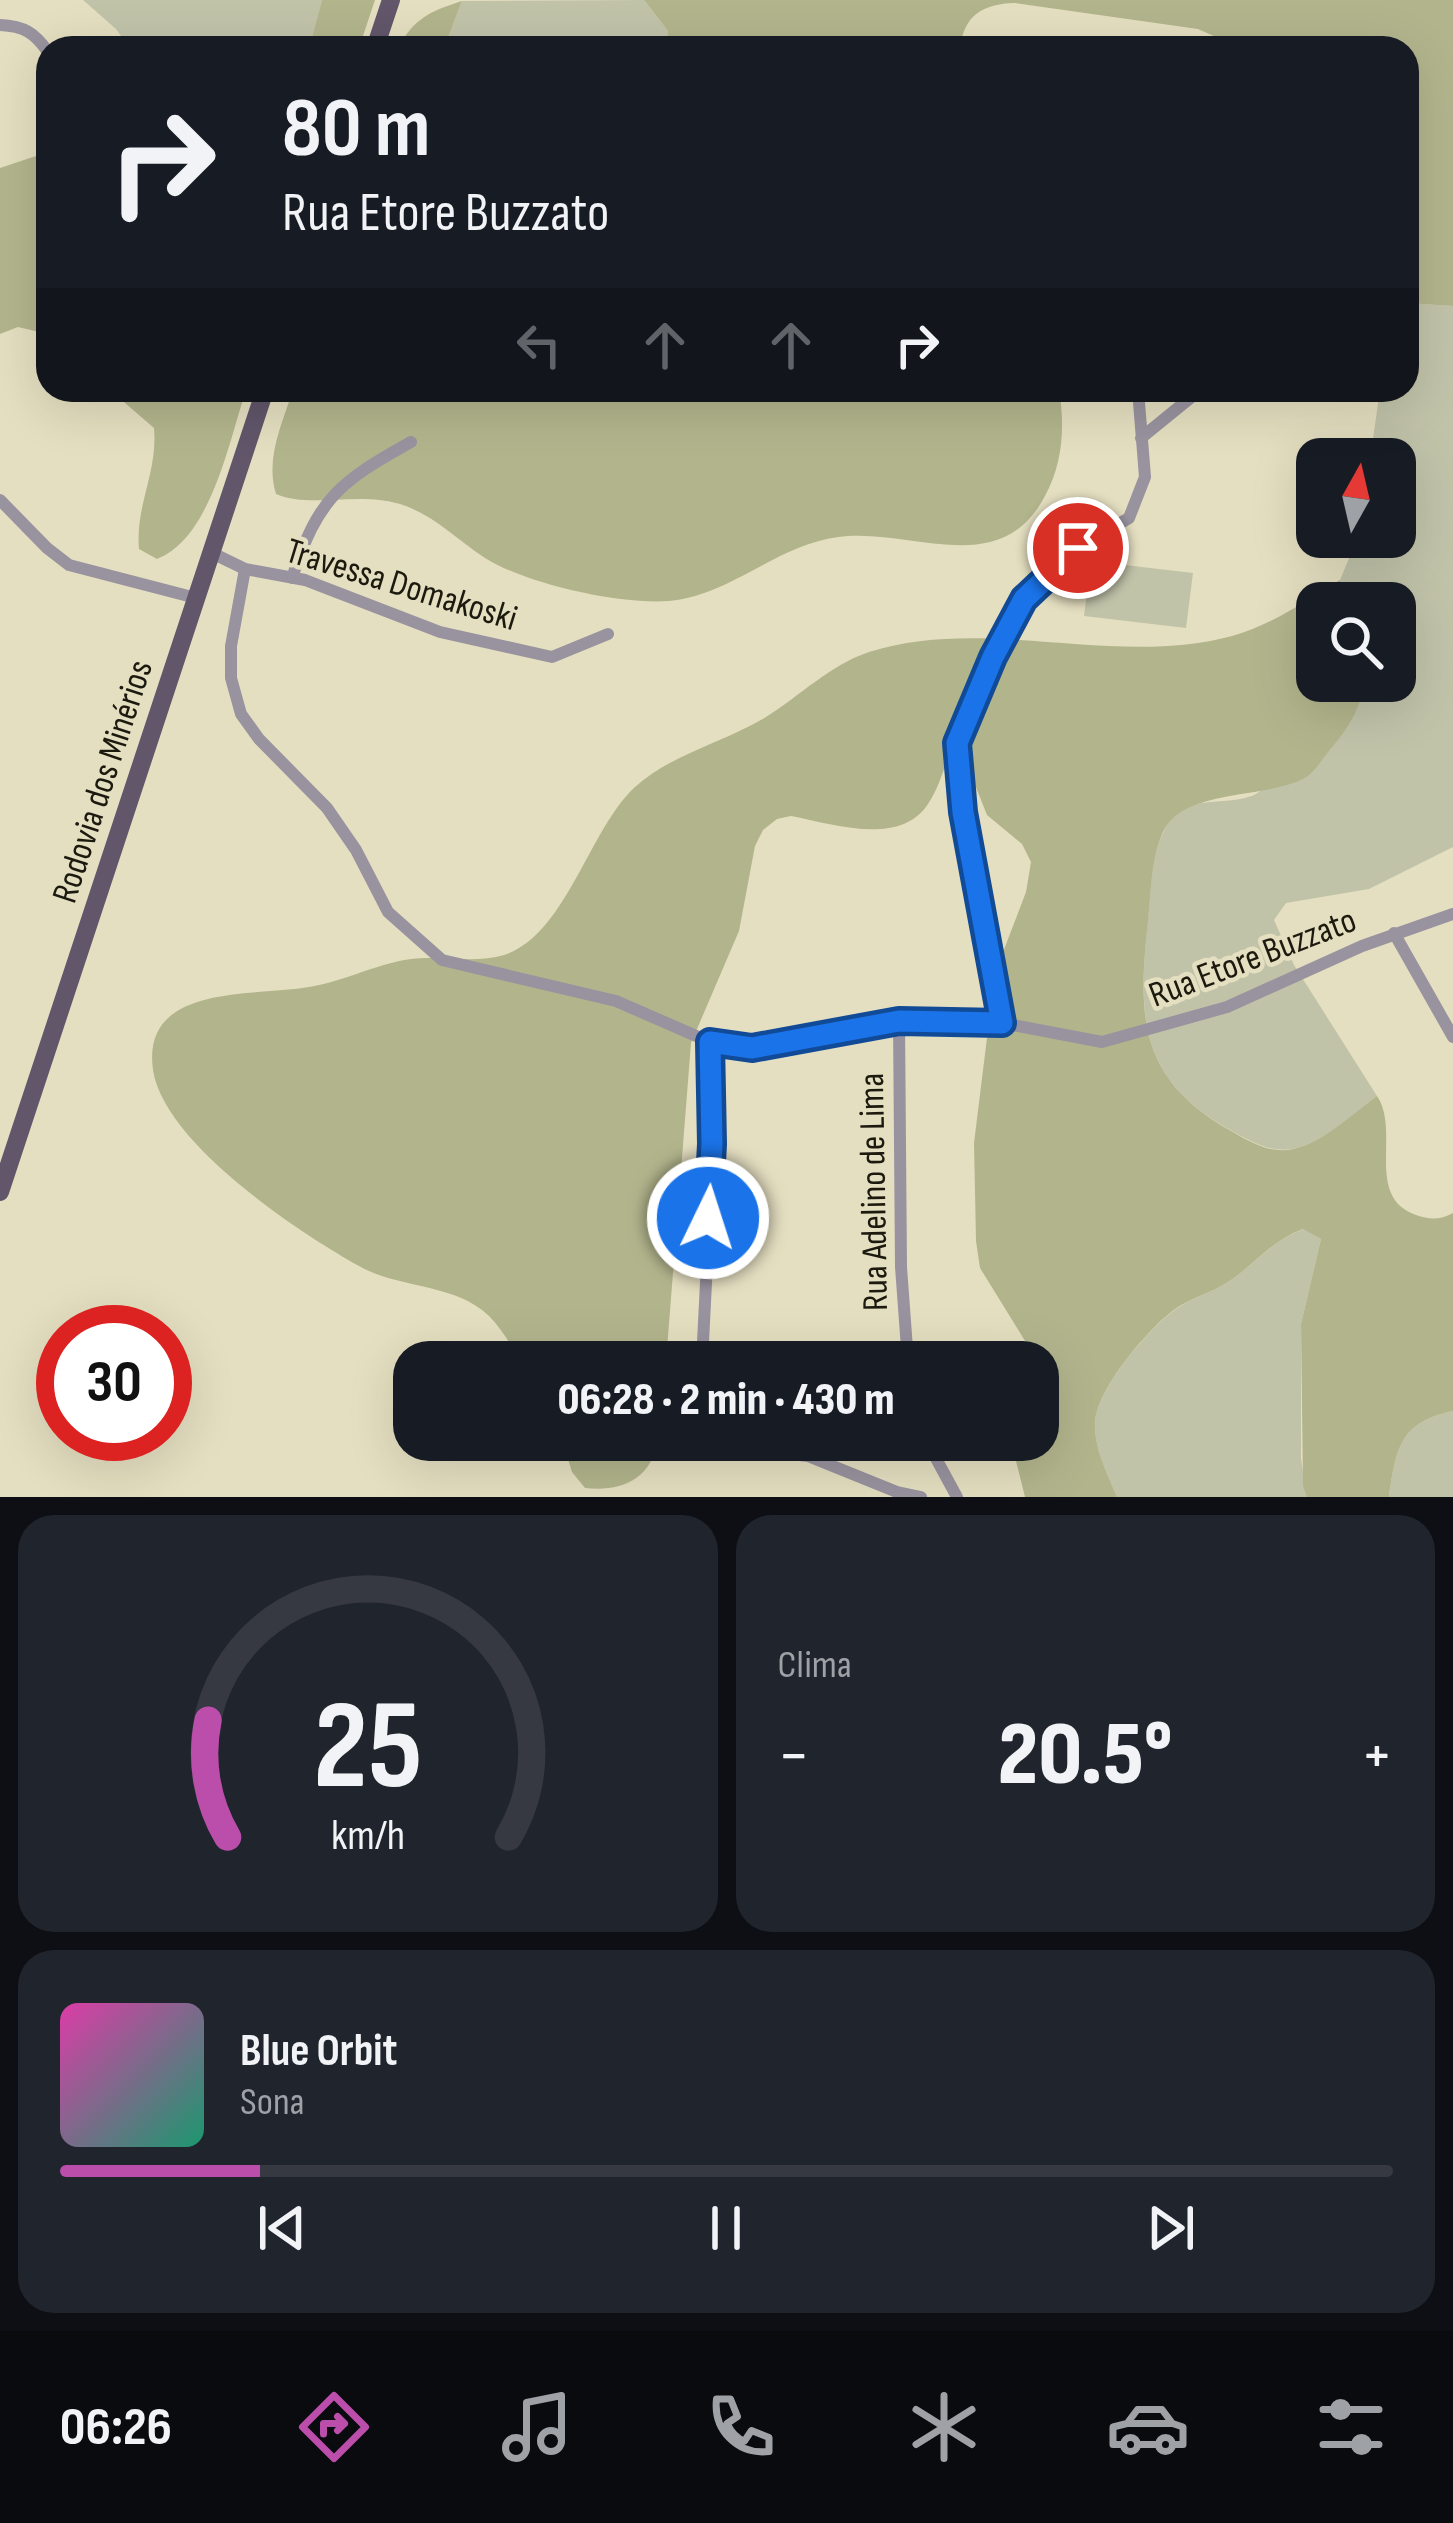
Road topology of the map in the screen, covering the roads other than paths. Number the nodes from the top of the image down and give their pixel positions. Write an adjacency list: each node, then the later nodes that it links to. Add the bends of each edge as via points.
1 (391, 0): 4 (main road)
2 (0, 25): 3 (street)
3 (37, 36)
4 (379, 36)
5 (261, 402): 11 (main road, Rodovia dos Minérios)
6 (1139, 402): 8 (street)
7 (1185, 402): 8 (street)
8 (1141, 438): 19 (street, via 1145,477 1129,518 1078,548 1024,599 957,743)
9 (411, 442): 13 (street, via 333,492)
10 (0, 500): 14 (street, via 69,565)
11 (212, 553): 12 (street); 14 (main road, Rodovia dos Minérios)
12 (245, 569): 13 (street, Travessa Domakoski); 21 (street, Rua Etore Buzzato, via 231,646 241,714 328,808 388,912 442,960 616,1001)
13 (292, 578): 15 (street, Travessa Domakoski, via 440,632 551,657)
14 (196, 598): 22 (main road, Rodovia dos Minérios)
15 (608, 634)
16 (1453, 914): 17 (street, Rua Etore Buzzato)
17 (1394, 933): 19 (street, Rua Etore Buzzato, via 1227,1007 1102,1042); 20 (street)
18 (899, 1021): 19 (street, Rua Etore Buzzato); 21 (street, Rua Etore Buzzato, via 752,1048); 24 (street, Rua Adelino de Lima)
19 (1002, 1023)
20 (1453, 1037)
21 (710, 1042): 23 (street)
22 (0, 1192)
23 (703, 1341)
24 (906, 1341)
25 (820, 1461): 27 (street)
26 (937, 1461): 28 (street)
27 (921, 1497)
28 (957, 1497)

